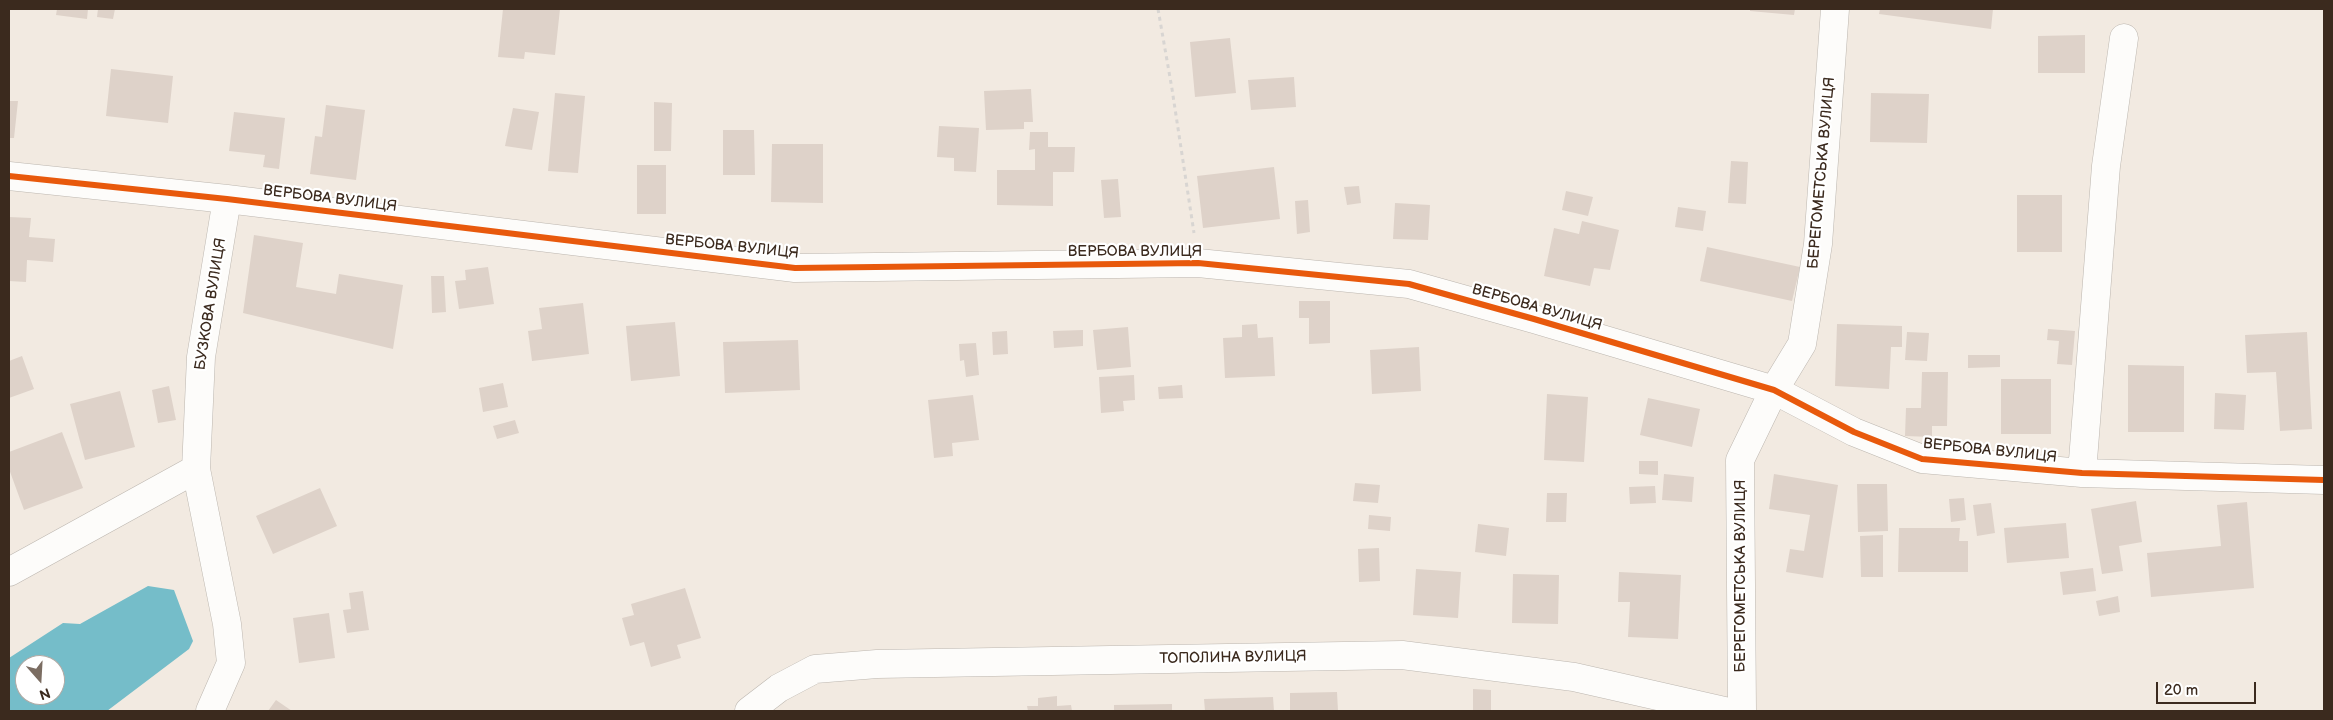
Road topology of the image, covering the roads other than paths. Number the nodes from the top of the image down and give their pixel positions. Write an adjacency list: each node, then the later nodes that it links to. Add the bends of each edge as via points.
1 (1835, 9): 5 (street, БЕРЕГОМЕТСЬКА ВУЛИЦЯ, via 1817,253 1802,344)
2 (2124, 38): 7 (street, via 2106,166)
3 (9, 176): 4 (street, ВЕРБОВА ВУЛИЦЯ)
4 (227, 199): 5 (street, ВЕРБОВА ВУЛИЦЯ, via 795,268 1198,263 1409,284); 6 (street, БУЗКОВА ВУЛИЦЯ, via 201,357)
5 (1774, 390): 7 (street, ВЕРБОВА ВУЛИЦЯ, via 1854,432 1922,459); 13 (street, БЕРЕГОМЕТСЬКА ВУЛИЦЯ, via 1740,460)
6 (196, 469): 9 (street); 10 (street, БУЗКОВА ВУЛИЦЯ, via 227,624 230,663)
7 (2082, 473): 8 (street, ВЕРБОВА ВУЛИЦЯ)
8 (2324, 480)
9 (9, 572)
10 (210, 711)
11 (749, 711): 12 (street, ТОПОЛИНА ВУЛИЦЯ, via 779,688 815,670 877,664 1402,655 1574,677)
12 (1724, 711)
13 (1742, 711)

